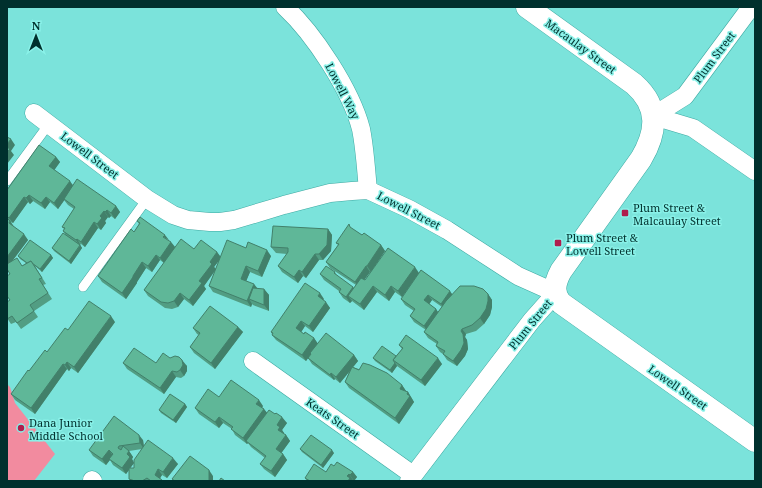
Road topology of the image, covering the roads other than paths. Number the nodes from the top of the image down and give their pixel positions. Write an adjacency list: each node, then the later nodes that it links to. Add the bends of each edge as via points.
1 (285, 7): 10 (street, Lowell Way, via 313,39 337,76 358,119 363,138)
2 (527, 7): 4 (street, Macaulay Street)
3 (751, 7): 6 (street, Plum Street, via 685,96)
4 (634, 84): 6 (street, Plum Street, via 646,97)
5 (34, 113): 7 (street, Lowell Street)
6 (653, 116): 8 (street, via 693,128); 13 (street, Plum Street, via 652,135 647,149 561,271 556,281)
7 (49, 124): 9 (lane); 11 (street, Lowell Street)
8 (755, 171)
9 (7, 181)
10 (368, 190): 11 (street, Lowell Street, via 330,193 220,222 188,220 173,215); 13 (street, Lowell Street, via 447,230 518,276)
11 (147, 199): 12 (lane)
12 (83, 286)
13 (556, 293): 15 (street, Lowell Street, via 561,303); 16 (street, Plum Street, via 532,320)
14 (253, 361): 16 (street, Keats Street)
15 (755, 442)
16 (411, 478)

